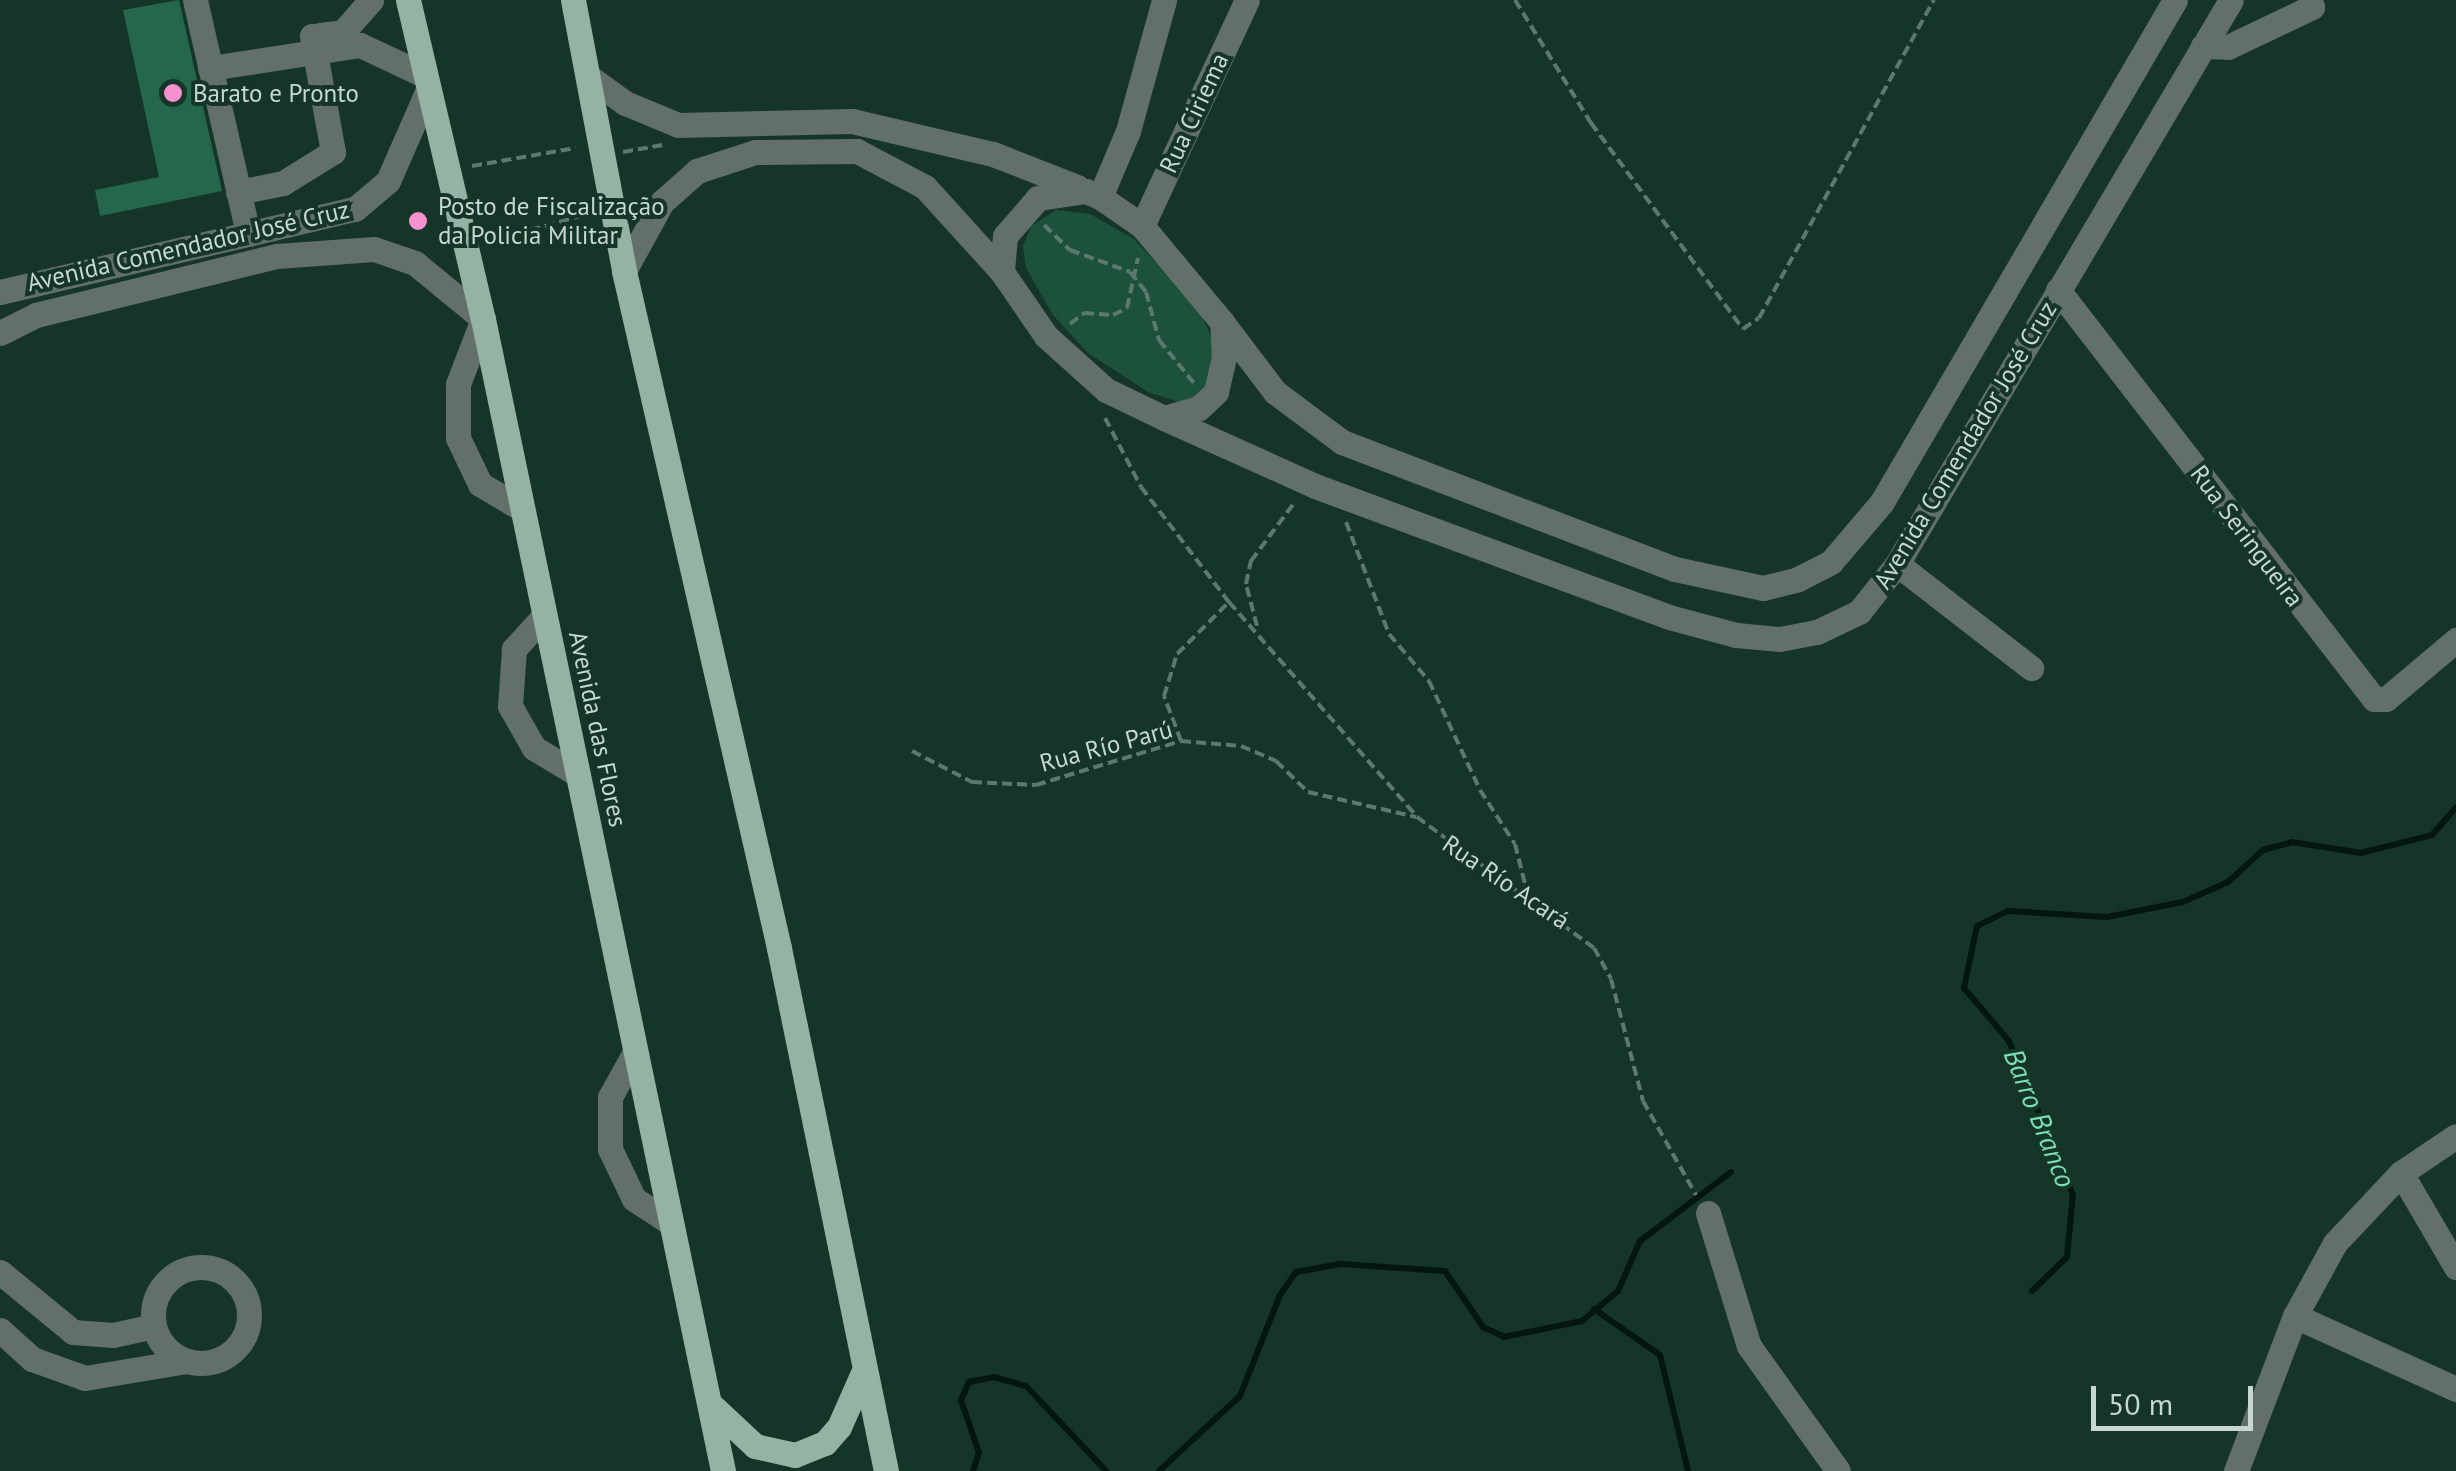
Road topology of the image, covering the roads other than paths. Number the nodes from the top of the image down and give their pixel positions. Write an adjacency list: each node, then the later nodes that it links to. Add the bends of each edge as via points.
1 (195, 0): 12 (street)
2 (371, 0): 10 (street, via 343,32)
3 (408, 0): 14 (main road, Avenida das Flores)
4 (573, 0): 13 (main road)
5 (1164, 0): 16 (street, via 1128,130)
6 (1247, 0): 17 (street, Rua Ciriema)
7 (2174, 0): 24 (street, Avenida Comendador José Cruz, via 1882,502 1831,562 1798,579 1763,588 1675,569 1342,442 1275,392)
8 (2231, 0): 11 (street, Avenida Comendador José Cruz)
9 (2310, 0): 11 (street, via 2312,7 2228,47)
10 (314, 43): 12 (street); 14 (street, via 360,46); 15 (street, via 334,152 287,179)
11 (2203, 46): 21 (street, Avenida Comendador José Cruz)
12 (208, 60): 15 (street)
13 (588, 76): 16 (street, via 625,103 678,125 852,121 993,154); 19 (main road)
14 (426, 82): 18 (street, Avenida Comendador José Cruz, via 404,154 374,196 340,214); 23 (main road, Avenida das Flores)
15 (238, 192): 18 (street)
16 (1093, 194): 17 (street, Avenida Comendador José Cruz); 20 (street, via 1056,192 1026,208 1005,236)
17 (1146, 231): 24 (street, Avenida Comendador José Cruz)
18 (248, 234): 22 (street, Avenida Comendador José Cruz)
19 (624, 272): 20 (street, via 672,188 697,171 755,152 824,146 857,150 898,168 957,218); 44 (main road, via 779,948)
20 (1002, 272): 26 (street, Avenida Comendador José Cruz, via 1046,336 1088,376)
21 (2058, 290): 28 (street, Avenida Comendador José Cruz); 30 (street, Rua Seringueira, via 2374,699 2386,699)
22 (0, 292)
23 (483, 319): 25 (street, Avenida Comendador José Cruz, via 415,264 374,250 325,250 36,316); 27 (main road, Avenida das Flores); 27 (street, via 458,384 458,438 480,484)
24 (1222, 322): 26 (street, via 1222,376 1209,400)
25 (0, 332)
26 (1164, 418): 28 (street, Avenida Comendador José Cruz, via 1324,489 1668,617 1736,634 1780,639 1842,622 1859,612)
27 (522, 509): 29 (main road, Avenida das Flores)
28 (1897, 564): 31 (street)
29 (544, 616): 32 (main road, Avenida das Flores); 32 (street, via 514,649 510,706 534,748)
30 (2456, 640)
31 (2031, 668)
32 (577, 774): 33 (main road, Avenida das Flores)
33 (636, 1052): 37 (main road, Avenida das Flores); 37 (street, via 610,1096 610,1149 634,1199)
34 (2456, 1136): 35 (street)
35 (2401, 1173): 38 (street); 40 (street, via 2335,1243)
36 (1708, 1212): 49 (street, via 1748,1346)
37 (671, 1224): 46 (main road, Avenida das Flores)
38 (2456, 1267)
39 (0, 1272): 41 (street, via 73,1332 113,1335)
40 (2295, 1316): 45 (street); 50 (street)
41 (154, 1326): 43 (street, via 166,1348); 43 (street, via 156,1297 175,1274 204,1267 231,1277 248,1302 248,1330 230,1354)
42 (0, 1330): 43 (street, via 32,1360 85,1378)
43 (188, 1362)
44 (862, 1375): 46 (main road, via 839,1427 824,1443 795,1455 755,1446); 48 (main road)
45 (2456, 1389)
46 (708, 1400): 47 (main road, Avenida das Flores)
47 (722, 1471)
48 (886, 1471)
49 (1838, 1471)
50 (2236, 1471)

